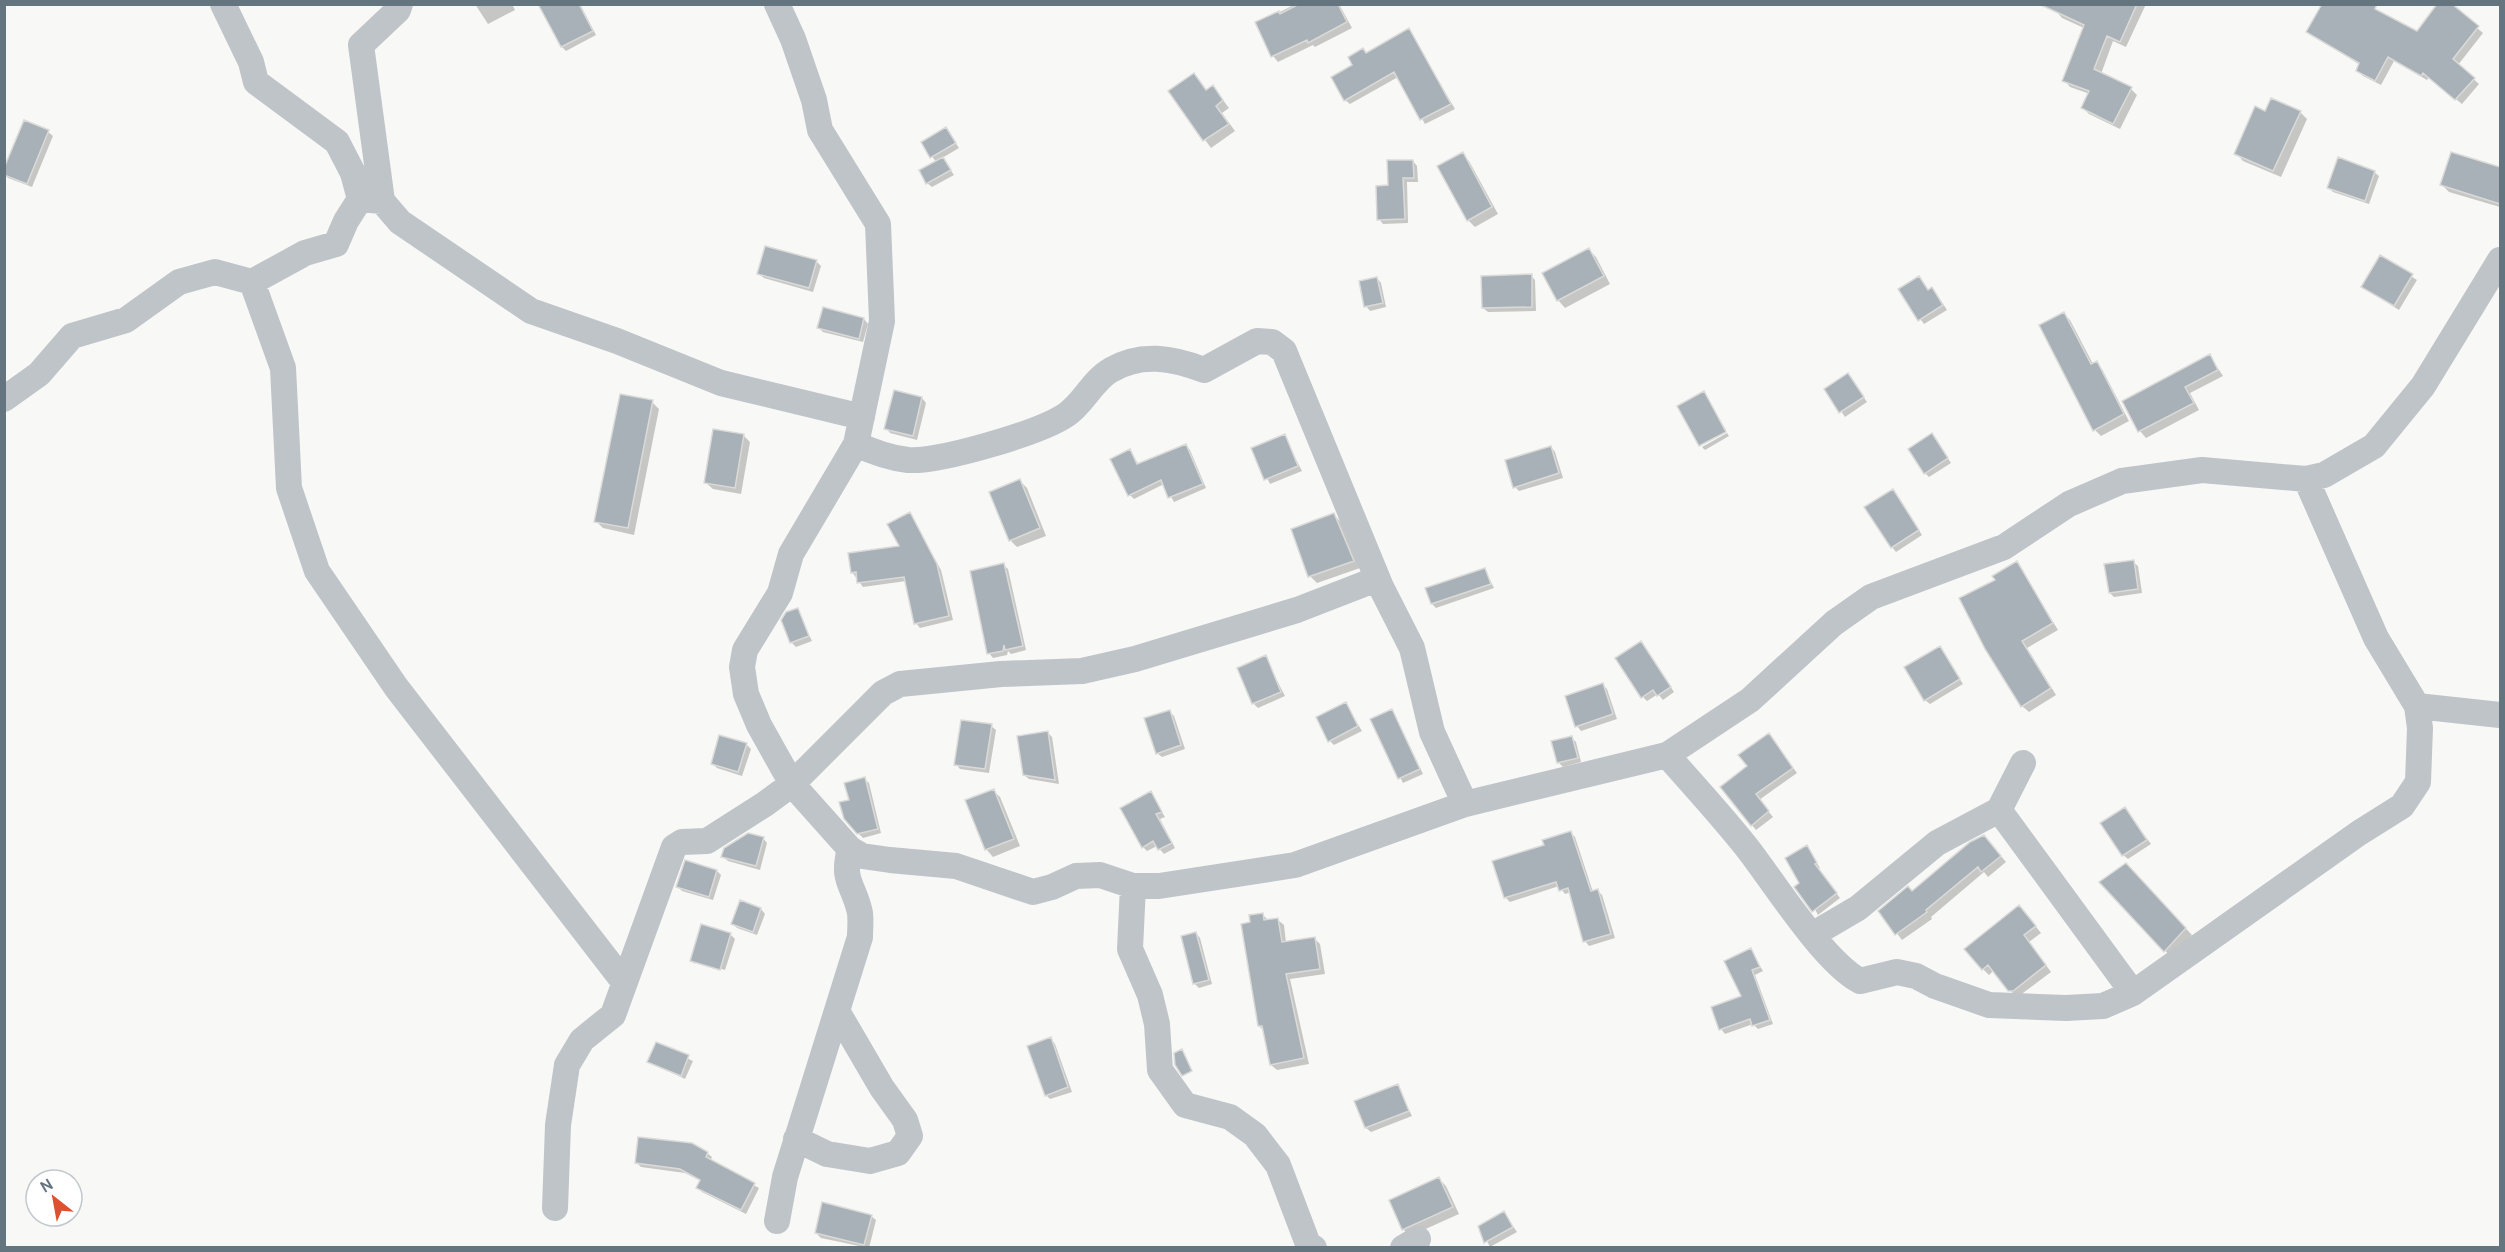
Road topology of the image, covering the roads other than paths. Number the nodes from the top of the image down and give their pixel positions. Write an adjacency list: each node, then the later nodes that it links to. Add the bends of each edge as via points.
1 (223, 4): 4 (street, via 251,62 256,82 337,142)
2 (400, 4): 4 (street, via 361,45)
3 (777, 4): 8 (street, via 804,69 820,130 878,224 882,321)
4 (371, 200): 6 (street, via 346,221 336,243 305,253); 8 (street, via 531,311 721,383)
5 (2500, 260): 10 (street, via 2423,386 2374,446 2324,475)
6 (252, 282): 7 (street, via 215,272 179,282 126,320 72,336 39,374); 22 (street, via 283,368 289,488 317,571 396,687)
7 (4, 399)
8 (862, 417): 9 (street)
9 (856, 444): 11 (street, via 883,456 911,460 969,451 1052,423 1069,413 1110,370 1145,359 1174,359 1204,370 1257,341 1272,342 1284,351); 16 (street, via 790,554 780,593 745,650 742,667 746,694)
10 (2306, 480): 12 (street, via 2376,638); 14 (street, via 2202,470 2122,481 2069,504 2004,548 1871,597 1834,623 1750,700)
11 (1377, 579): 16 (street, via 1297,610 1082,671 900,684 884,693); 17 (street, via 1412,648 1432,732)
12 (2417, 706): 13 (street); 23 (street, via 2418,782 2402,806)
13 (2500, 715)
14 (1667, 755): 17 (street); 21 (street, via 1746,847)
15 (2024, 763): 18 (street)
16 (792, 784): 19 (street); 22 (street, via 707,841 682,842 674,847)
17 (1465, 804): 20 (street, via 1294,865 1159,886)
18 (1999, 810): 21 (street, via 1937,843 1858,908); 23 (street)
19 (850, 849): 20 (street, via 862,856 956,867 1033,892 1076,876 1100,875); 24 (street, via 847,882 860,915 860,937)
20 (1133, 886): 28 (street, via 1130,950 1150,995 1157,1024 1160,1070 1185,1106 1230,1117 1255,1135 1278,1165 1308,1244)
21 (1812, 934): 23 (street, via 1847,975 1860,981 1897,972 1989,1005 2103,1006)
22 (624, 982): 26 (street, via 613,1015 582,1040 567,1065 558,1125)
23 (2133, 993)
24 (837, 1011): 25 (street); 25 (street, via 882,1089 905,1120 909,1136 898,1153 870,1161 827,1154)
25 (796, 1139): 27 (street)
26 (555, 1208)
27 (777, 1221)
28 (1314, 1248)

